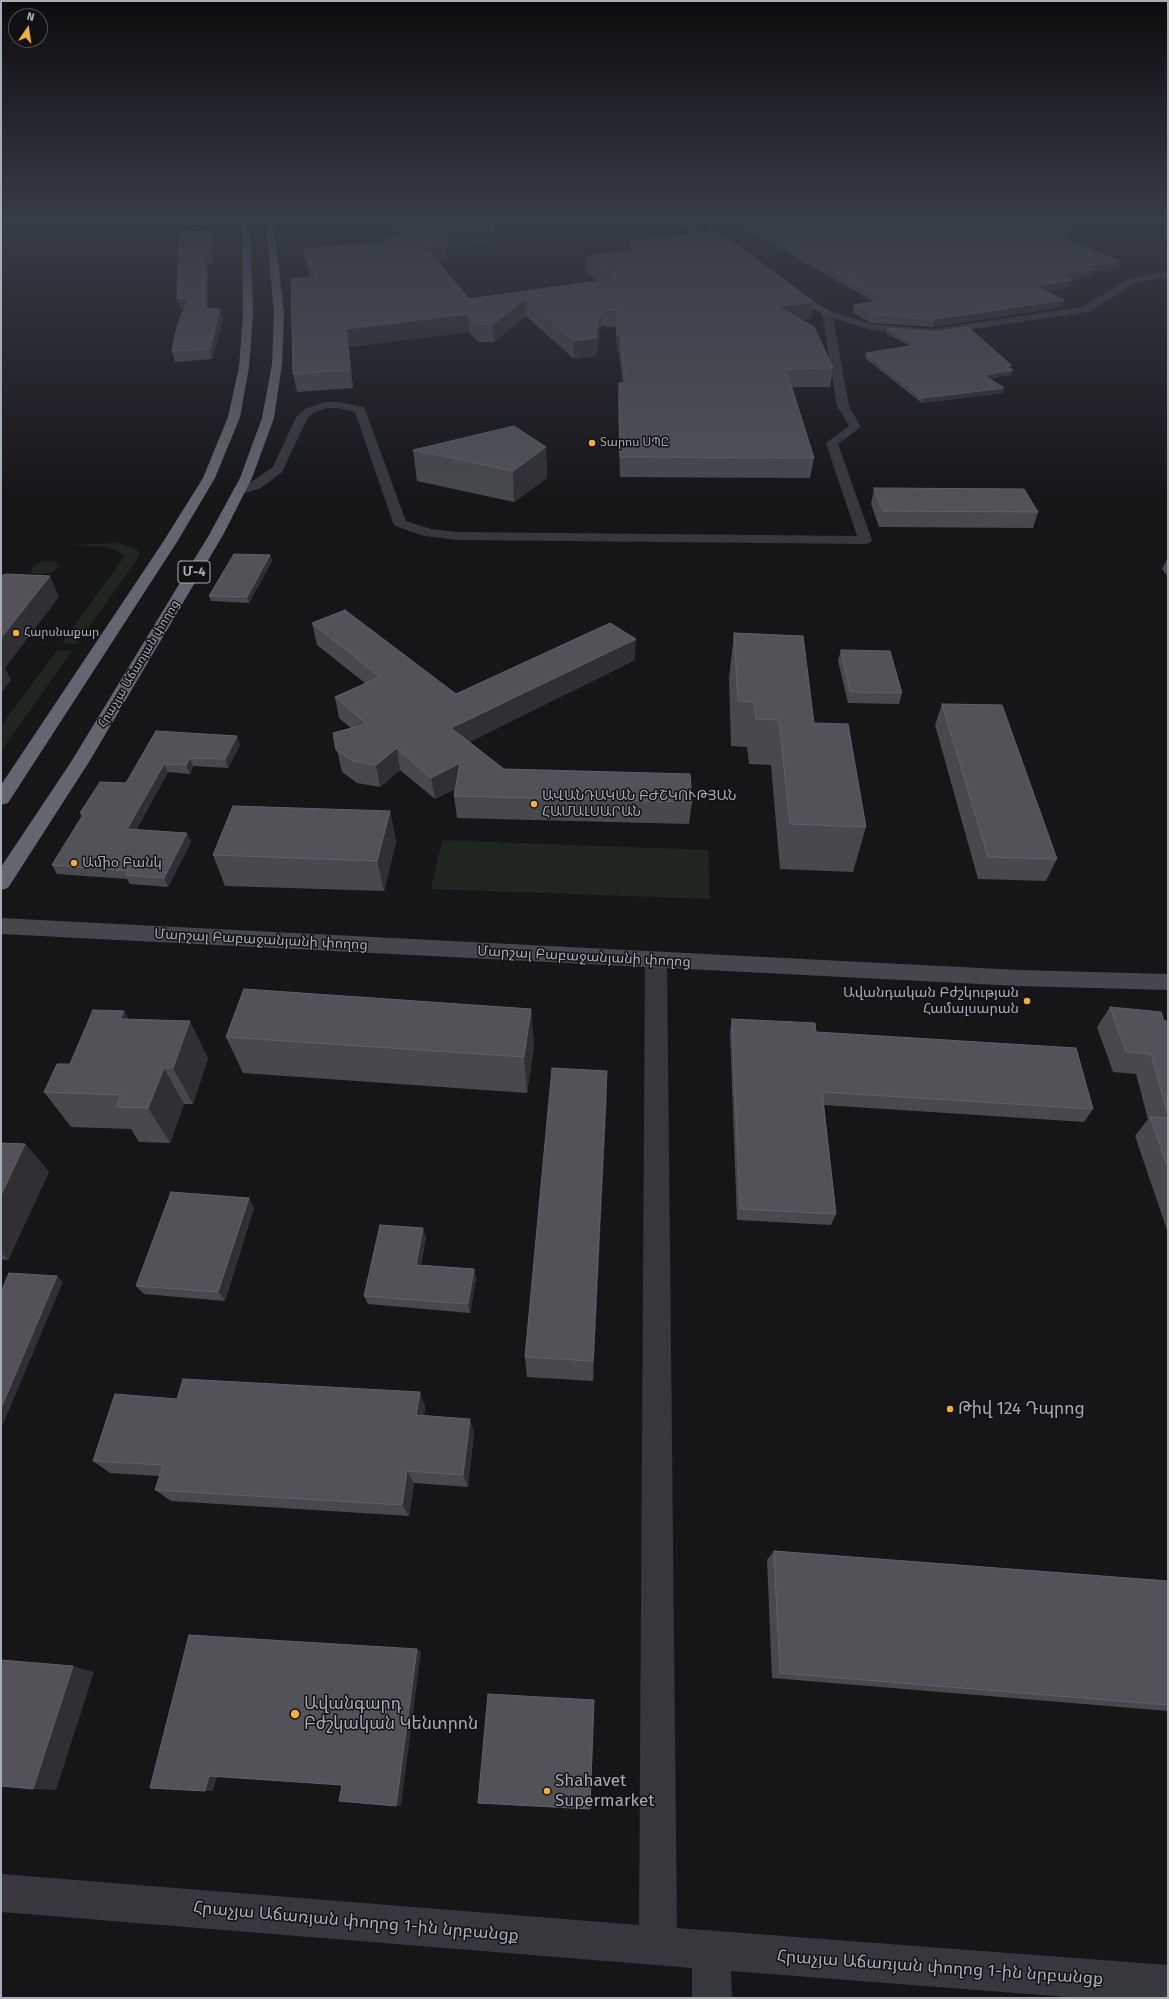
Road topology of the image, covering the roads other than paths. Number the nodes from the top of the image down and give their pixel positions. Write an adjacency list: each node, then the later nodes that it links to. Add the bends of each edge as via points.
1 (248, 317): 7 (highway, Մ-4, via 244,367 234,417 209,478 170,542)
2 (279, 317): 6 (highway, Հրաչյա Աճառյան փողոց / Մ-4, via 277,364 268,418 246,478)
3 (828, 317): 6 (street, via 843,406 855,428 832,443 865,540 458,536 429,533 400,523 360,409 338,404 325,405 309,411 302,417 278,469 256,485)
4 (840, 317): 5 (street, via 870,327 933,332)
5 (1035, 317)
6 (239, 490): 8 (highway, Հրաչյա Աճառյան փողոց / Մ-4, via 216,535 80,762)
7 (1, 799)
8 (1, 883)
9 (1, 926): 10 (main road, Մարշալ Բաբաջանյանի փողոց)
10 (656, 961): 11 (main road, Մարշալ Բաբաջանյանի փողոց, via 1028,979); 13 (street)
11 (1168, 982)
12 (1, 1892): 13 (street, Հրաչյա Աճառյան փողոց 1-ին նրբանցք)
13 (658, 1946): 14 (street, Հրաչյա Աճառյան փողոց 1-ին նրբանցք)
14 (711, 1950): 15 (street, Հրաչյա Աճառյան փողոց 1-ին նրբանցք); 16 (street)
15 (1168, 1985)
16 (712, 1998)

